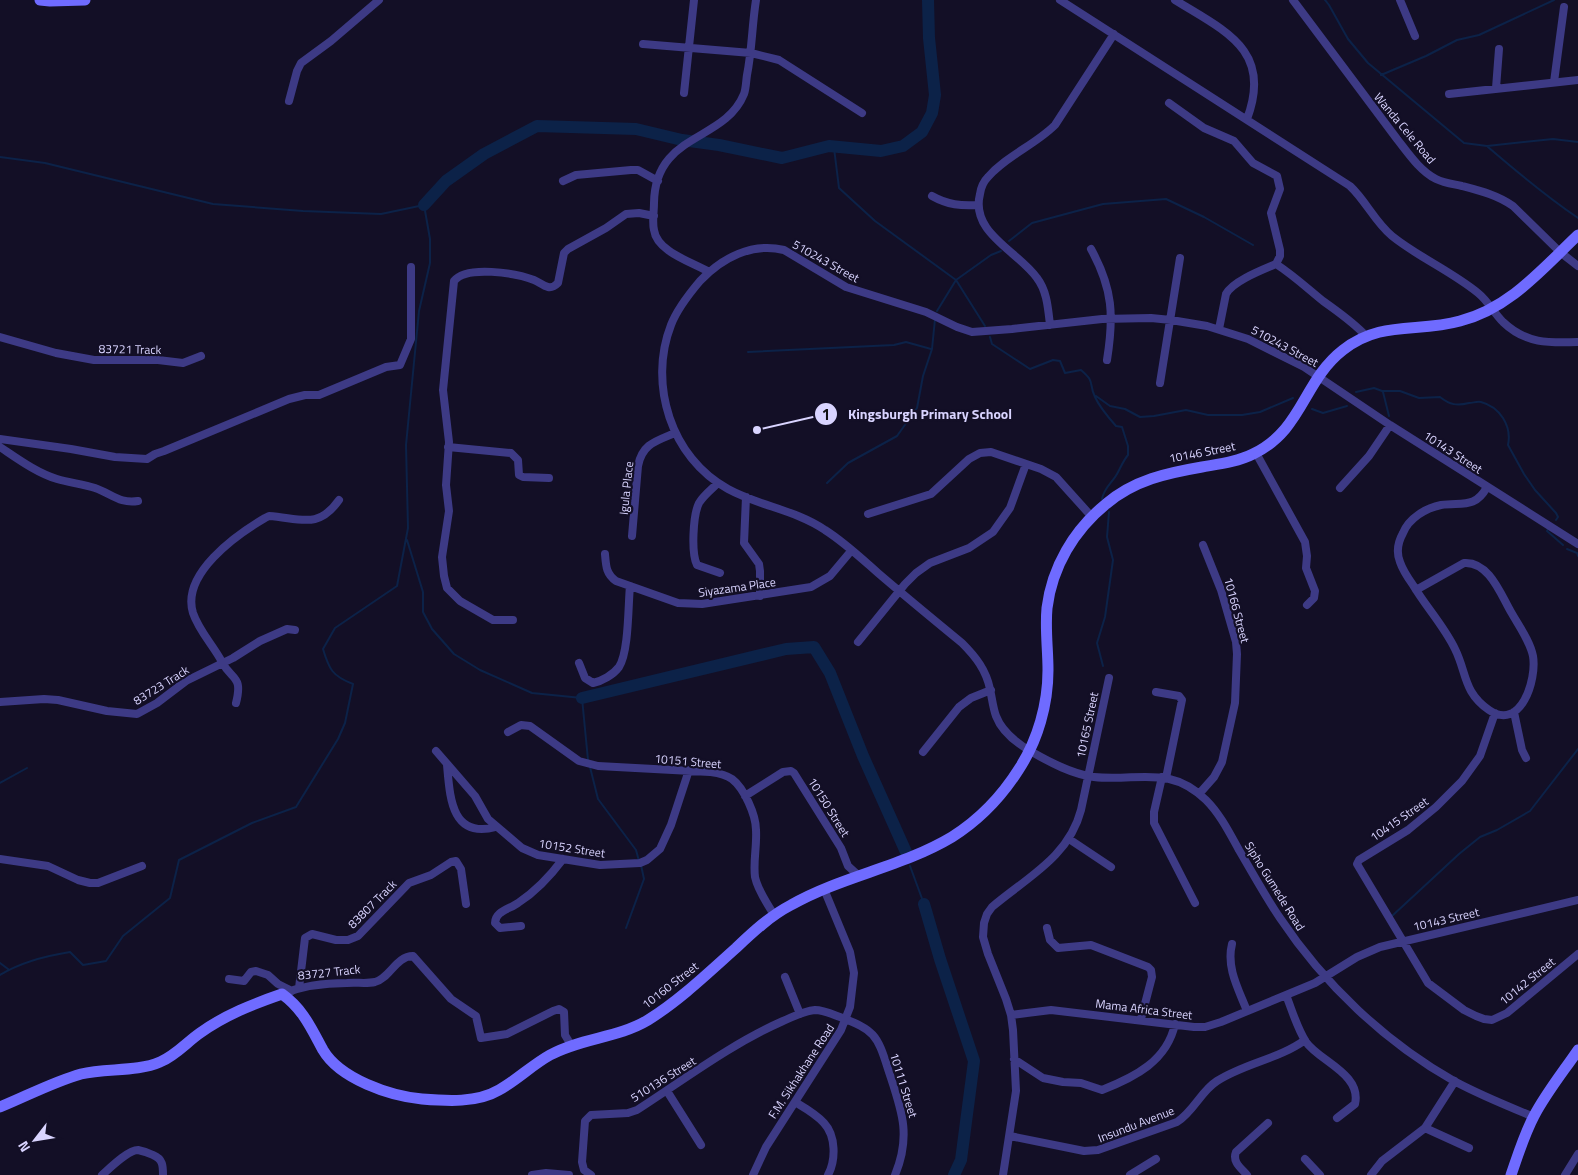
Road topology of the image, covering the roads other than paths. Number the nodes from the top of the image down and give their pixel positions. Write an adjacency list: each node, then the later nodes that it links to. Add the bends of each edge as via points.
1 (40, 0): 2 (street)
2 (85, 0)
3 (379, 0): 22 (street, via 302,63)
4 (694, 0): 14 (street)
5 (756, 0): 16 (street)
6 (1060, 0): 11 (street)
7 (1176, 0): 25 (street, via 1232,37 1244,50 1253,68 1254,79 1252,106)
8 (1293, 0): 33 (street, Wanda Cele Road, via 1392,133 1429,174 1444,182 1505,201)
9 (1400, 0): 12 (street)
10 (1564, 7): 18 (street)
11 (1114, 34): 25 (street); 29 (street, via 1055,126 988,177 981,189)
12 (1415, 36)
13 (643, 44): 14 (street)
14 (689, 48): 16 (street); 20 (street)
15 (1499, 49): 19 (street)
16 (751, 53): 24 (street, via 779,60); 27 (street, via 744,94 735,109 673,154 660,171)
17 (1578, 80): 18 (street)
18 (1554, 82): 19 (street)
19 (1496, 88): 21 (street)
20 (684, 93)
21 (1449, 94)
22 (289, 101)
23 (1169, 103): 35 (street, via 1204,128 1234,141 1253,163 1277,176 1280,189 1271,213 1280,250)
24 (862, 113)
25 (1247, 119): 39 (street, via 1350,186 1390,234 1477,292)
26 (563, 181): 27 (street, via 576,175 638,170)
27 (658, 181): 30 (street)
28 (932, 196): 29 (street, via 952,205)
29 (978, 205): 42 (street, via 988,229 1038,278 1045,292)
30 (654, 216): 38 (street, via 654,230 664,248); 55 (street, via 626,214 568,249 564,253 558,283 551,287 520,276 483,271 462,274 457,278 453,285 443,390)
31 (1578, 234): 33 (street, 10146 Street)
32 (1091, 249): 40 (street, via 1107,282)
33 (1560, 252): 36 (street, Wanda Cele Road); 39 (street, 10146 Street, via 1520,291)
34 (1180, 258): 41 (street)
35 (1276, 264): 43 (street, via 1229,290); 44 (street)
36 (1578, 266)
37 (411, 267): 53 (street, via 412,340 400,365 386,367 318,395 289,399 147,459)
38 (709, 272): 42 (street, 510243 Street, via 740,253 759,247 775,248 794,255 846,287 926,312 966,331); 52 (street, 510243 Street, via 680,307 665,343 661,367 663,390)
39 (1492, 309): 44 (street, 10146 Street, via 1448,324 1392,329); 46 (street, via 1508,326 1530,339 1547,343)
40 (1111, 318): 41 (street, 510243 Street); 42 (street, 510243 Street); 48 (street)
41 (1171, 320): 43 (street, 510243 Street); 50 (street)
42 (1050, 325)
43 (1219, 329): 49 (street, 510243 Street, via 1259,344)
44 (1366, 336): 49 (street, 10146 Street, via 1341,351)
45 (0, 337): 47 (street, 83721 Track, via 94,360 183,363)
46 (1578, 342)
47 (200, 356)
48 (1107, 360)
49 (1318, 377): 51 (street, 10143 Street); 56 (street, 10146 Street, via 1290,426)
50 (1160, 383)
51 (1390, 424): 60 (street, 10143 Street); 61 (street, via 1369,456)
52 (675, 433): 59 (street, 510243 Street, via 694,461); 67 (street, Igula Place, via 654,442 640,455)
53 (0, 439)
54 (0, 447): 64 (street, via 57,479 93,487 123,502)
55 (448, 447): 58 (street, via 511,453 518,460 521,476); 78 (street, via 446,485 449,511 442,557 445,582 455,598 490,619)
56 (1256, 453): 66 (street, 10146 Street, via 1233,462 1148,480 1120,494); 77 (street, via 1305,542 1306,568 1316,592)
57 (1026, 464): 65 (street, via 991,452 980,454 969,459 931,494); 66 (street, via 1056,477); 75 (street, via 1010,508 993,532 969,548 922,568)
58 (549, 478)
59 (718, 483): 62 (street, 510243 Street); 72 (street, via 698,506 693,548 697,565)
60 (1487, 486): 68 (street, 10143 Street); 74 (street, via 1474,502 1432,508 1406,525 1398,553 1401,566)
61 (1340, 488)
62 (746, 497): 70 (street, 510243 Street, via 813,523); 76 (street, via 744,543 760,568)
63 (339, 500): 81 (street, via 326,516 314,521 265,518 222,550 201,572 194,584 190,603 198,624)
64 (138, 501)
65 (868, 514)
66 (1092, 517): 92 (street, 10146 Street, via 1069,546 1050,591 1046,622 1046,694)
67 (632, 536)
68 (1578, 544)
69 (1203, 545): 99 (street, 10166 Street, via 1221,590 1237,654 1235,703 1222,762)
70 (851, 551): 75 (street, 510243 Street); 76 (street, Siyazama Place, via 830,576 811,587)
71 (606, 554): 73 (street, Siyazama Place, via 610,577)
72 (720, 573)
73 (630, 586): 76 (street, Siyazama Place, via 686,604); 82 (street, via 625,648 620,666 612,674 593,683 585,678)
74 (1416, 590): 88 (street, via 1464,563 1473,563 1488,574 1533,654 1529,691 1523,705); 89 (street, via 1456,650 1470,691)
75 (899, 591): 80 (street); 84 (street, 510243 Street, via 972,652 983,668)
76 (760, 596)
77 (1307, 605)
78 (513, 620)
79 (295, 630): 81 (street, 83723 Track, via 285,629)
80 (858, 642)
81 (223, 663): 86 (street, 83723 Track, via 186,681 137,714 44,698); 87 (street, via 236,678 239,689)
82 (579, 663)
83 (1109, 678): 97 (street, 10165 Street)
84 (990, 690): 92 (street, 510243 Street, via 1000,723 1011,737); 93 (street, via 959,707)
85 (1156, 692): 98 (street, via 1179,696 1182,700)
86 (0, 702)
87 (236, 702)
88 (1514, 712): 89 (street); 94 (street)
89 (1495, 714): 115 (street, 10415 Street, via 1480,756 1462,782 1414,825 1357,862)
90 (508, 732): 96 (street, 10151 Street, via 530,726 580,761 598,766)
91 (436, 751): 95 (street, 10152 Street)
92 (1030, 751): 97 (street, Sipho Gumede Road, via 1065,769); 107 (street, 10160 Street, via 1003,793 966,828 936,845)
93 (923, 752)
94 (1526, 758)
95 (447, 764): 101 (street, 10152 Street); 101 (street, via 450,793 459,817 465,824 480,830)
96 (689, 770): 100 (street, 10151 Street, via 726,776); 104 (street, 10152 Street, via 665,841 660,850 647,860 630,865 612,865)
97 (1088, 776): 98 (street, Sipho Gumede Road); 102 (street, 10165 Street, via 1079,819)
98 (1164, 778): 99 (street, Sipho Gumede Road); 110 (street, via 1154,823)
99 (1199, 794): 119 (street, Sipho Gumede Road, via 1219,815 1280,918)
100 (745, 796): 107 (street, 10150 Street, via 783,772 794,773 841,848 848,866); 112 (street, 10151 Street, via 756,824 755,876)
101 (496, 826): 104 (street, 10152 Street, via 530,852)
102 (1069, 839): 106 (street); 125 (street, 10165 Street, via 1051,860 987,914 984,944)
103 (0, 859): 105 (street, via 48,866 90,883)
104 (563, 859): 113 (street, via 526,897 495,918 500,928)
105 (142, 866)
106 (1111, 868)
107 (859, 876): 108 (street, 10160 Street)
108 (824, 889): 112 (street, 10160 Street); 127 (street, F.M. Sikhakhane Road, via 853,964 853,995)
109 (1578, 900): 115 (street, 10143 Street)
110 (1195, 903)
111 (466, 904): 121 (street, 83807 Track, via 461,869 458,862 451,862 431,875 409,883 358,936 342,940 312,934 305,938)
112 (774, 915): 130 (street, 10160 Street, via 651,1018 625,1031)
113 (520, 926)
114 (1047, 928): 126 (street, via 1050,940 1058,948 1091,945 1148,967 1152,977)
115 (1403, 941): 117 (street, 10142 Street, via 1423,976 1434,988 1464,1010 1492,1020 1507,1013); 119 (street, 10143 Street, via 1357,957)
116 (1232, 944): 123 (street, via 1231,967)
117 (1578, 954)
118 (785, 977): 124 (street)
119 (1326, 977): 122 (street, Mama Africa Street); 133 (street, Sipho Gumede Road, via 1371,1022 1429,1066)
120 (229, 979): 121 (street, via 244,981 256,971)
121 (291, 991): 130 (street, 10160 Street, via 336,1065 371,1086 422,1099 486,1096 544,1058); 130 (street, 83727 Track, via 341,983 376,982 405,957 413,956 452,999 476,1016 481,1038 507,1034 559,1009 564,1012 565,1035); 136 (street, 83727 Track, via 241,1009 199,1033 158,1063 82,1074)
122 (1286, 995): 123 (street, Mama Africa Street); 129 (street)
123 (1247, 1012): 128 (street, Mama Africa Street, via 1205,1026)
124 (800, 1014): 127 (street, 510136 Street, via 820,1010); 134 (street, 510136 Street, via 745,1040)
125 (1010, 1015): 126 (street, Mama Africa Street, via 1051,1010); 132 (street, 10165 Street)
126 (1141, 1019): 128 (street, Mama Africa Street)
127 (846, 1020): 135 (street, F.M. Sikhakhane Road); 155 (street, 10111 Street, via 873,1033 888,1067 905,1130)
128 (1175, 1024): 132 (street, via 1168,1046 1148,1068 1102,1090 1081,1083 1043,1078)
129 (1305, 1040): 138 (street, via 1344,1074 1354,1091 1355,1104); 141 (street, Insundu Avenue, via 1216,1081 1177,1122 1098,1150 1084,1151)
130 (571, 1046)
131 (1578, 1050): 137 (street)
132 (1014, 1059): 141 (street, 10165 Street, via 1016,1091)
133 (1455, 1081): 137 (street, Sipho Gumede Road); 140 (street)
134 (667, 1091): 142 (street); 147 (street, 510136 Street, via 632,1112 595,1114 585,1121 582,1162)
135 (795, 1102): 153 (street, F.M. Sikhakhane Road); 154 (street, via 818,1118 829,1131 834,1153)
136 (0, 1107)
137 (1534, 1117): 161 (street)
138 (1337, 1118)
139 (1268, 1123): 158 (street, via 1236,1152 1236,1163)
140 (1425, 1128): 143 (street); 160 (street, via 1382,1160)
141 (1010, 1136): 156 (street, 10165 Street)
142 (701, 1145)
143 (1469, 1148)
144 (1578, 1154): 162 (street)
145 (1156, 1159): 157 (street)
146 (1305, 1159): 159 (street)
147 (589, 1174): 152 (street)
148 (102, 1175): 149 (street, via 129,1153 138,1150 157,1156)
149 (163, 1175)
150 (532, 1175): 151 (street)
151 (569, 1175)
152 (578, 1175)
153 (752, 1175)
154 (828, 1175)
155 (896, 1175)
156 (1003, 1175)
157 (1130, 1175)
158 (1246, 1175)
159 (1320, 1175)
160 (1372, 1175)
161 (1511, 1175)
162 (1564, 1175)

